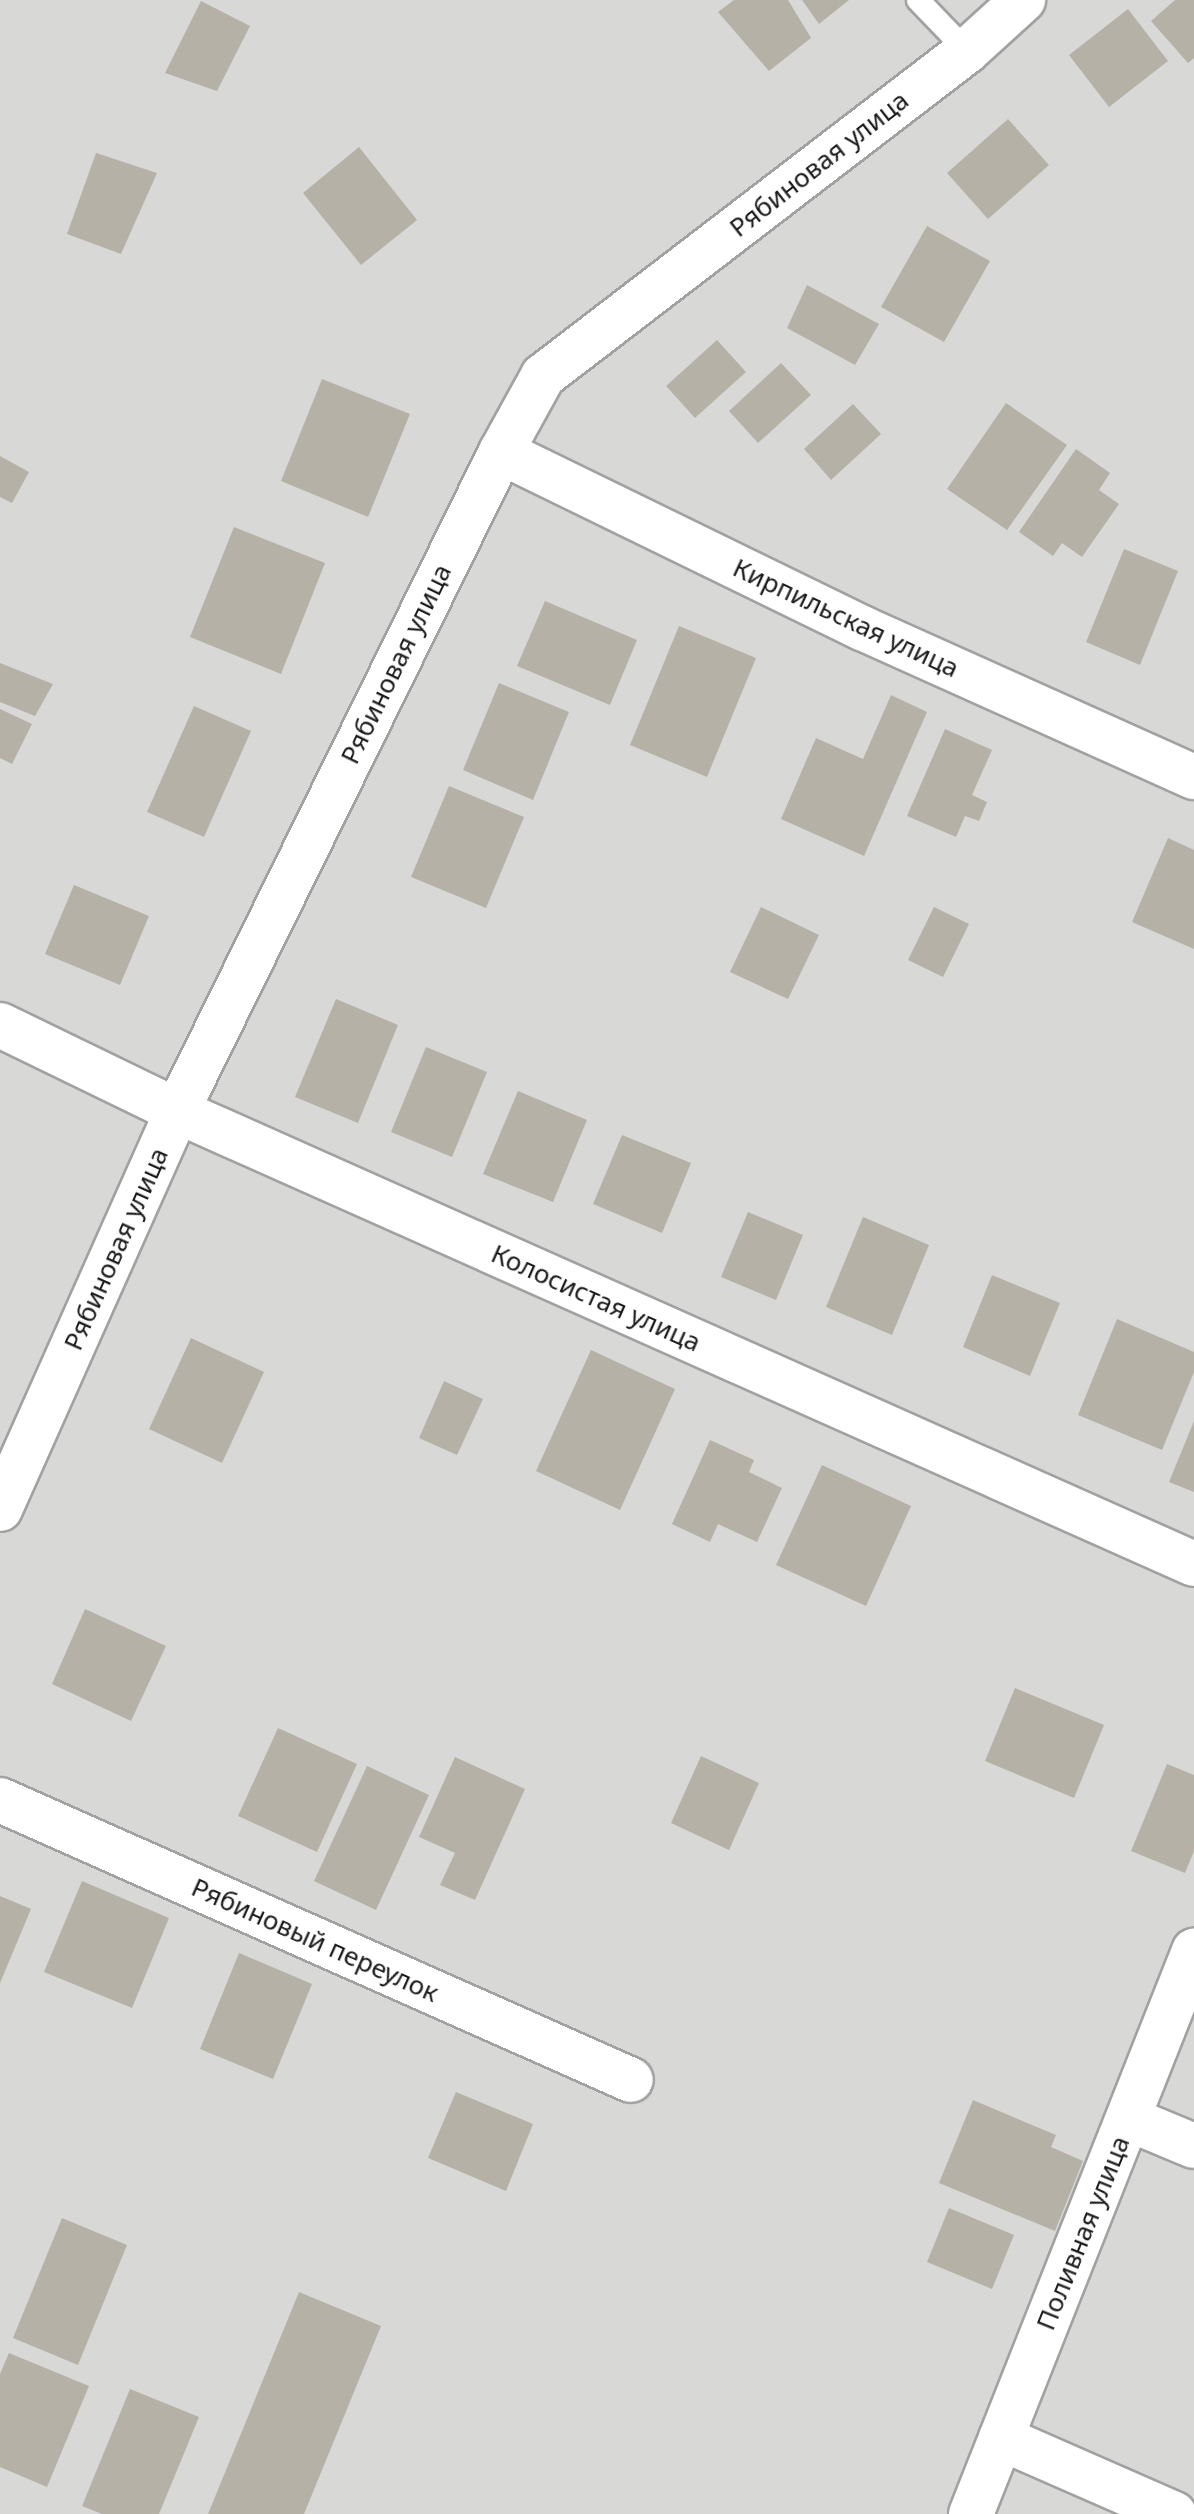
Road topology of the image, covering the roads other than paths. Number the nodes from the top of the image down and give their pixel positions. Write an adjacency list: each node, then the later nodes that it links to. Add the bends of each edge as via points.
1 (918, 0): 3 (lane)
2 (1023, 0): 3 (street, Рябиновая улица)
3 (967, 51): 4 (street, Рябиновая улица, via 543,376)
4 (501, 452): 5 (street, Кирпильская улица, via 862,628); 7 (street, Рябиновая улица)
5 (1194, 777)
6 (0, 1025): 7 (street, Колосистая улица)
7 (177, 1111): 8 (street, Рябиновая улица); 9 (street, Колосистая улица)
8 (0, 1509)
9 (1194, 1564)
10 (0, 1800): 12 (street, Рябиновый переулок)
11 (1194, 1951): 13 (street, Поливная улица)
12 (631, 2080)
13 (1129, 2119): 14 (street); 15 (street, Поливная улица)
14 (1194, 2146)
15 (1001, 2438): 16 (street, Поливная улица); 17 (street)
16 (971, 2514)
17 (1174, 2514)

